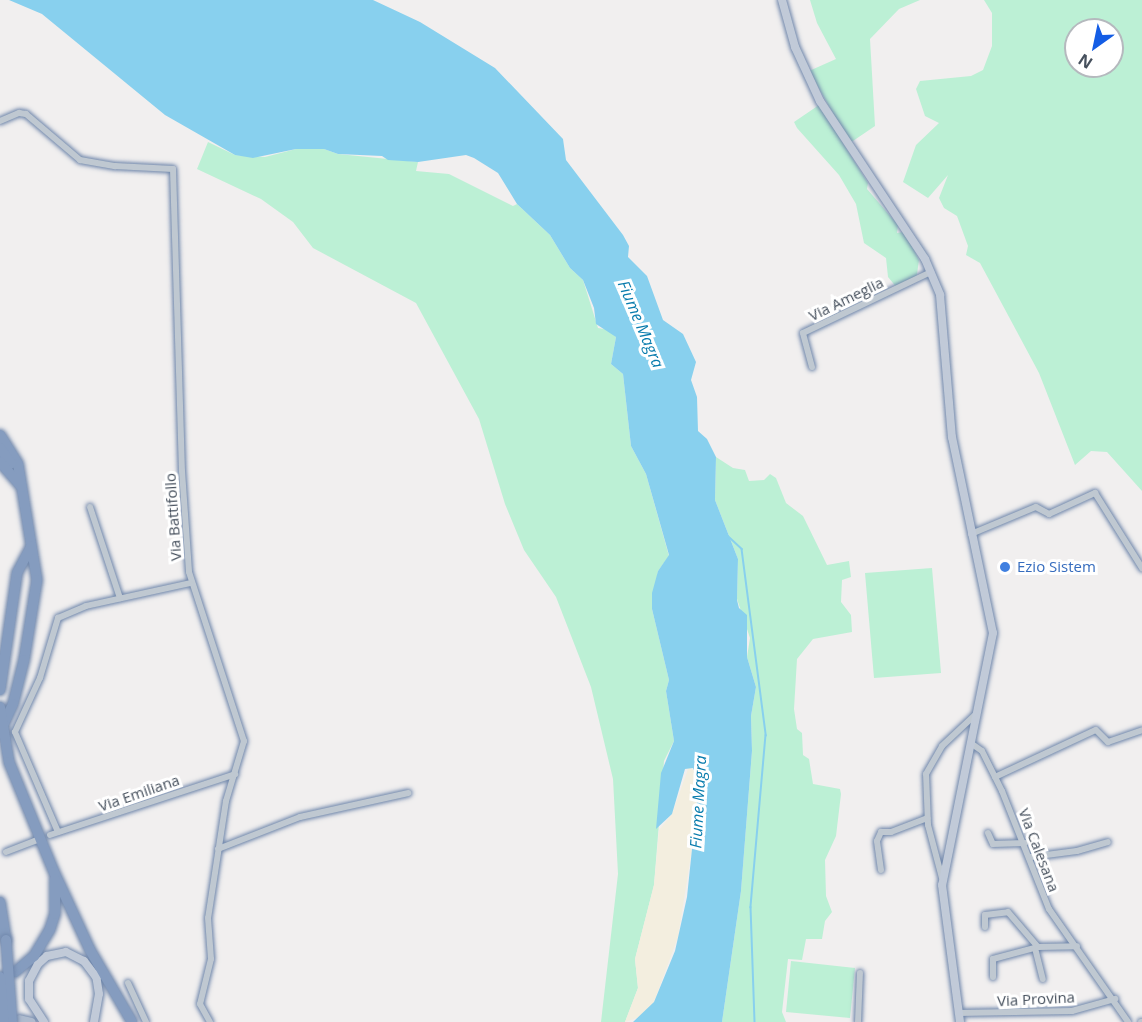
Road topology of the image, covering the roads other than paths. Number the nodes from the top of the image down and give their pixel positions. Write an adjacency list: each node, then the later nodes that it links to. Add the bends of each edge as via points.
1 (782, 0): 3 (main road, via 795,46 826,112)
2 (0, 121): 13 (street, Via Battifollo, via 26,114 80,160 174,169 182,471)
3 (931, 272): 4 (street, Via Ameglia, via 803,333); 10 (main road, via 942,311 952,437)
4 (812, 367)
5 (0, 435): 8 (highway, via 18,464)
6 (0, 448): 8 (highway)
7 (0, 462): 8 (highway)
8 (22, 488): 11 (highway)
9 (90, 507): 14 (street)
10 (971, 534): 12 (street, via 1036,507 1049,514 1095,493); 17 (main road, via 993,633)
11 (31, 547): 15 (highway, via 16,573); 18 (highway, via 37,580 24,660 13,704)
12 (1142, 568)
13 (192, 583): 14 (street); 21 (street, Via Battifollo, via 230,704 241,723 244,741)
14 (120, 598): 25 (street, via 58,618 40,678 16,723 17,742)
15 (0, 690)
16 (0, 706): 18 (highway)
17 (980, 711): 20 (main road); 24 (street, via 930,762 926,774)
18 (3, 725): 35 (highway, via 9,762)
19 (1142, 730): 22 (street, via 1108,742 1096,730)
20 (972, 744): 22 (street, Via Calesana, via 982,751); 36 (main road)
21 (235, 774): 25 (street, Via Emiliana); 31 (street, Via Battifollo)
22 (995, 777): 30 (street, Via Calesana)
23 (408, 793): 31 (street, via 300,817)
24 (927, 818): 34 (street, via 881,832 877,841); 36 (street)
25 (58, 832): 27 (street, Via Emiliana)
26 (988, 833): 30 (street, via 993,844)
27 (51, 835)
28 (37, 840): 32 (street)
29 (1108, 842): 33 (street)
30 (1025, 843): 33 (street, Via Calesana)
31 (218, 849): 50 (street, Via Battifollo, via 208,918 211,959 200,1004)
32 (6, 852)
33 (1031, 857): 39 (street, Via Calesana, via 1049,909)
34 (881, 870)
35 (54, 872): 41 (highway); 42 (highway, via 55,914 50,929 34,956)
36 (942, 878): 51 (main road)
37 (0, 902): 52 (highway, bridge)
38 (985, 927): 40 (street, via 985,915 1008,912)
39 (1077, 946): 40 (street); 49 (street, Via Calesana)
40 (1036, 947): 45 (street, via 993,959); 47 (street)
41 (90, 951): 46 (main road); 57 (highway)
42 (15, 972)
43 (860, 973): 61 (street)
44 (0, 977): 53 (highway, bridge)
45 (993, 977)
46 (97, 978): 55 (main road, via 84,961 66,952 47,956 29,981 29,999); 56 (main road)
47 (1043, 979)
48 (128, 983): 58 (street)
49 (1115, 999): 51 (street, Via Provina, via 1072,1011); 62 (street, Via Calesana)
50 (203, 1013): 59 (street, Via Battifollo); 60 (street)
51 (959, 1017)
52 (16, 1020): 54 (main road)
53 (4, 1022)
54 (31, 1022)
55 (44, 1022)
56 (94, 1022)
57 (132, 1022)
58 (146, 1022)
59 (200, 1022)
60 (210, 1022)
61 (858, 1022)
62 (1128, 1022)

